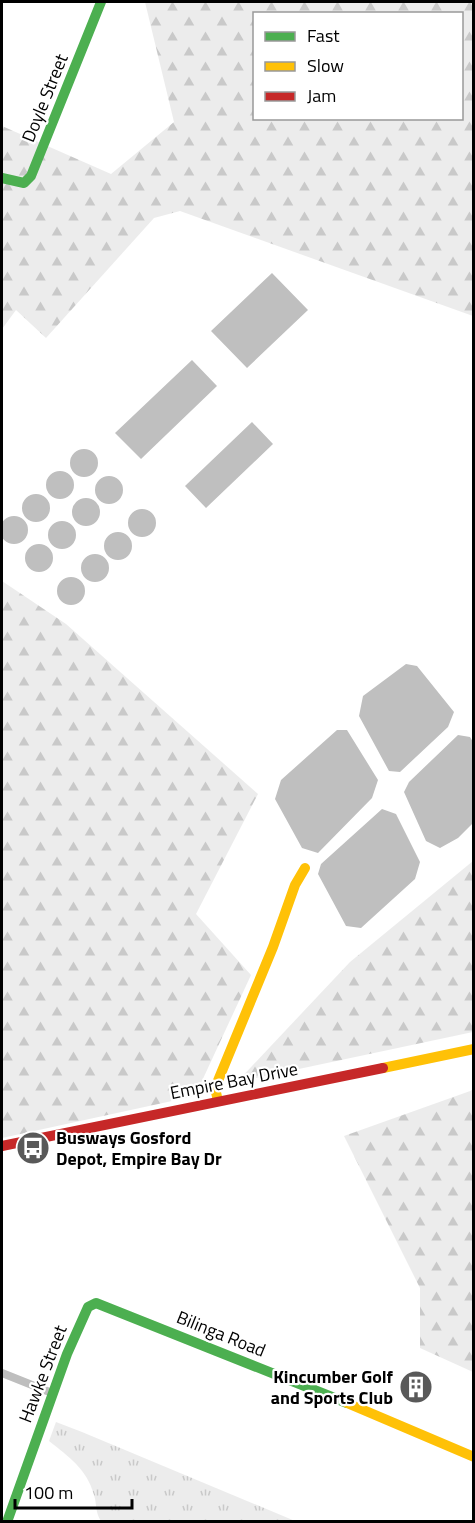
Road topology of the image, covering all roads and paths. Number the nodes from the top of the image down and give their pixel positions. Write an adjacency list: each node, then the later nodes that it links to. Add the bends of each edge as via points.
1 (101, 2): 2 (street, Doyle Street, via 32,176 24,183)
2 (2, 178)
3 (305, 868): 5 (street, via 215,1088)
4 (474, 1049): 5 (street, Empire Bay Drive)
5 (218, 1101): 6 (street, Empire Bay Drive)
6 (2, 1146)
7 (88, 1307): 9 (street, Hawke Street); 10 (street, Bilinga Road, via 96,1303 107,1306)
8 (2, 1372): 9 (street)
9 (52, 1393): 11 (street, Hawke Street)
10 (474, 1456)
11 (7, 1521)

